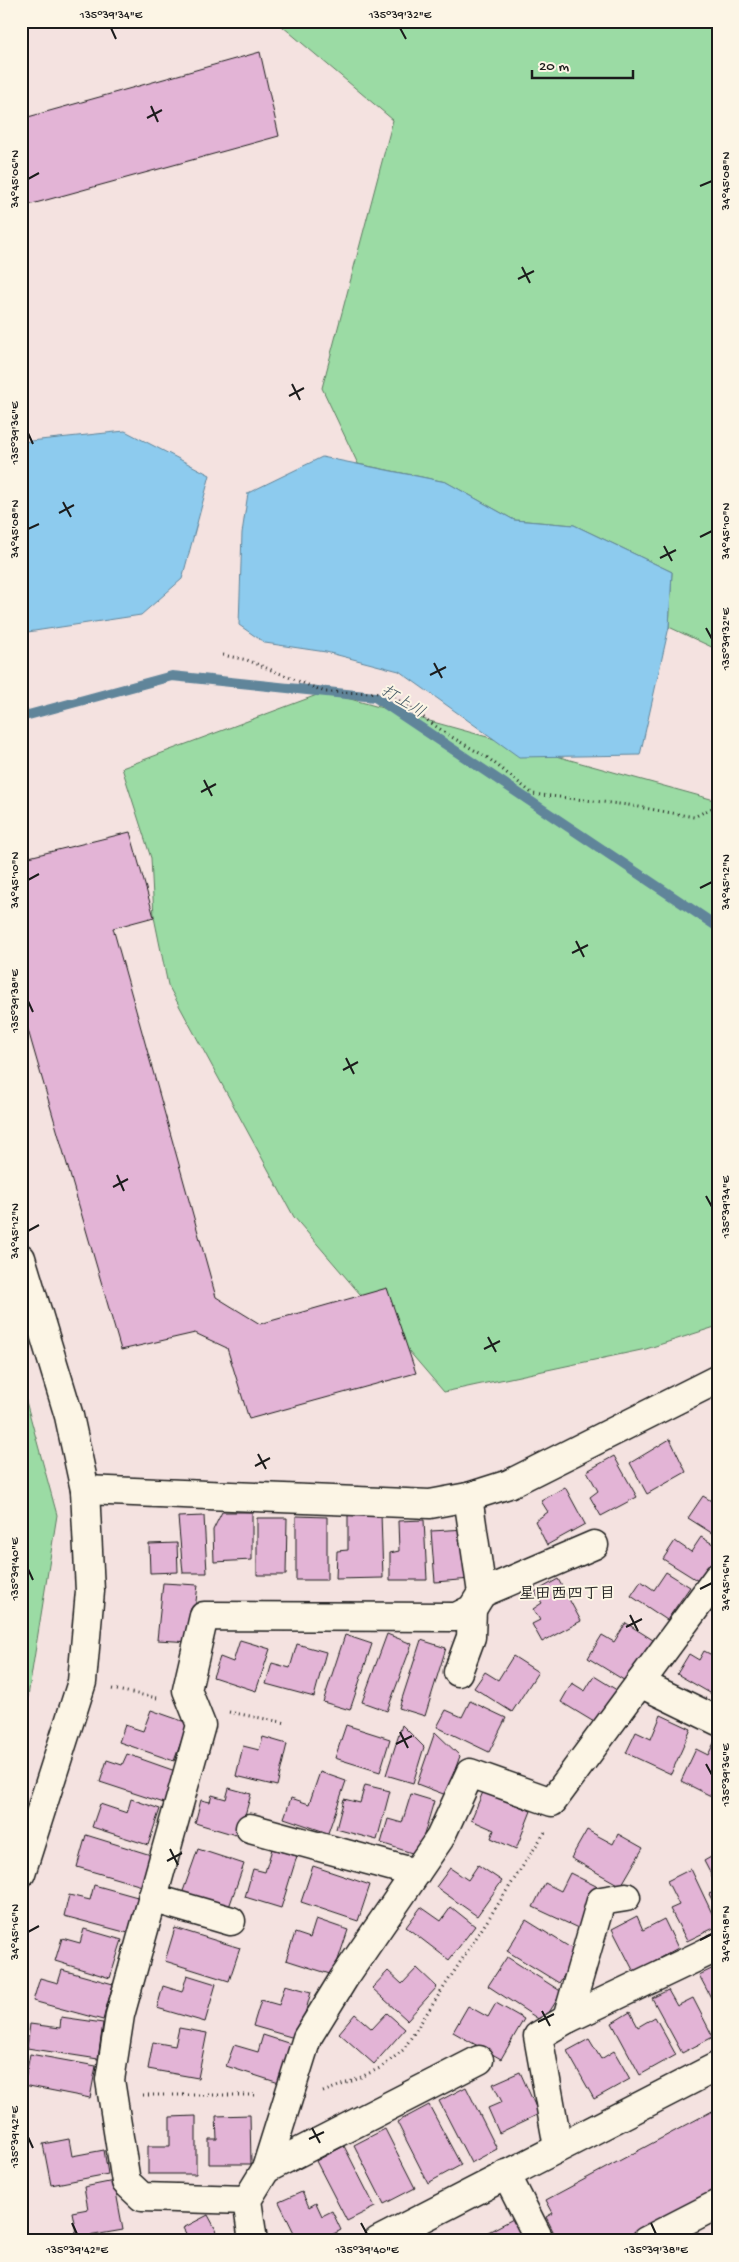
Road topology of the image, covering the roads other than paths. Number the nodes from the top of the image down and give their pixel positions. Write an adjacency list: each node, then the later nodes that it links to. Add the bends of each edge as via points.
1 (21, 1258): 3 (street, via 69,1416)
2 (716, 1382): 4 (street, via 509,1484)
3 (85, 1490): 4 (street, via 430,1504); 12 (street, via 90,1591 82,1682)
4 (468, 1498): 7 (street)
5 (594, 1545): 7 (street)
6 (718, 1577): 9 (street)
7 (477, 1601): 8 (street, via 471,1637); 15 (street, via 456,1617 204,1616 187,1690 201,1725)
8 (458, 1672)
9 (640, 1683): 10 (street); 13 (street, via 552,1802 470,1773 440,1838)
10 (718, 1721)
11 (250, 1828): 13 (street)
12 (21, 1873)
13 (416, 1873): 22 (street, via 307,2038)
14 (626, 1897): 18 (street, via 602,1901)
15 (152, 1898): 16 (street); 24 (street, via 120,2015 110,2080 126,2182 142,2197)
16 (231, 1921)
17 (718, 1947): 18 (street)
18 (567, 2019): 21 (street, via 538,2036)
19 (479, 2060): 22 (street)
20 (718, 2066): 21 (street)
21 (558, 2147): 23 (street)
22 (266, 2169): 24 (street)
23 (506, 2174): 27 (street); 28 (street)
24 (247, 2200): 26 (street)
25 (718, 2204): 29 (street)
26 (253, 2241)
27 (378, 2241)
28 (540, 2241)
29 (646, 2241)

